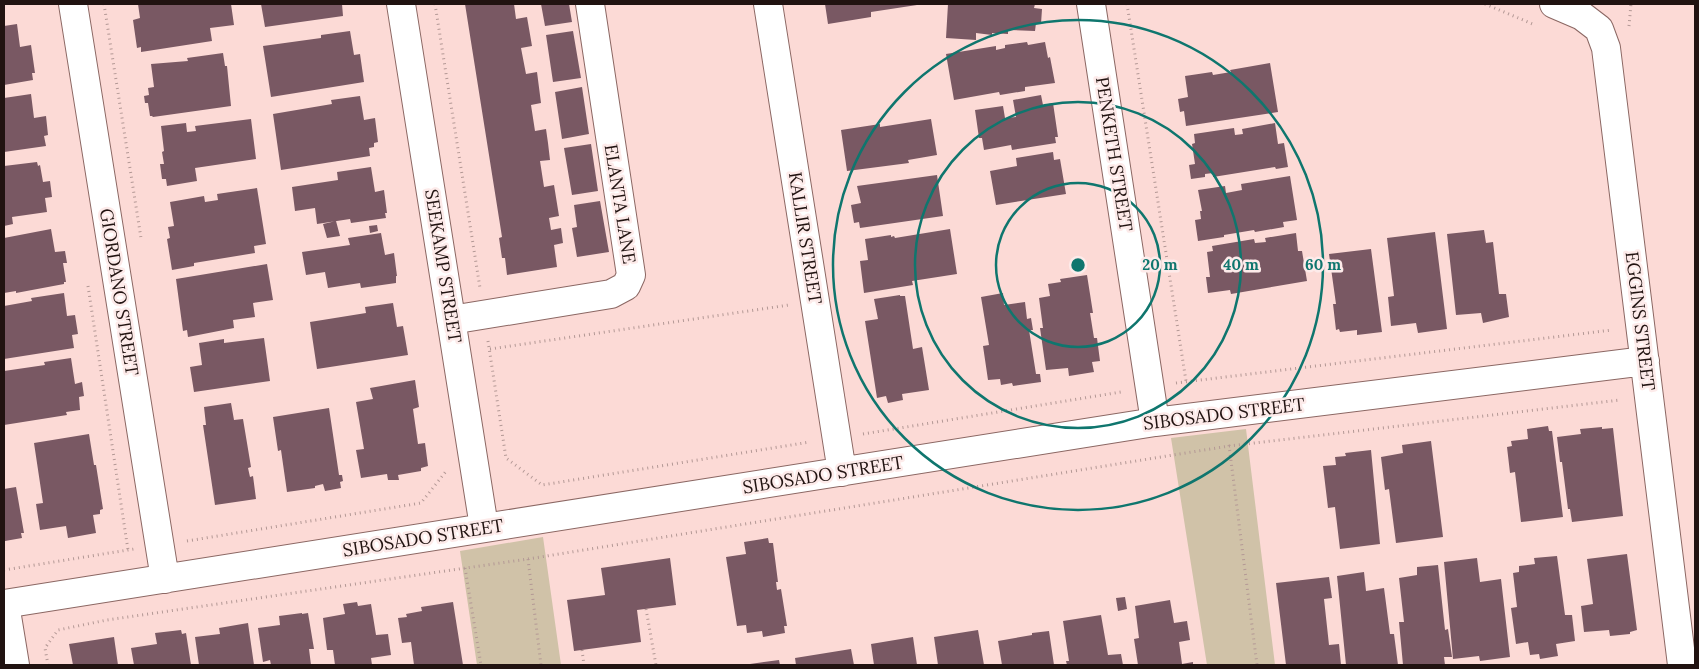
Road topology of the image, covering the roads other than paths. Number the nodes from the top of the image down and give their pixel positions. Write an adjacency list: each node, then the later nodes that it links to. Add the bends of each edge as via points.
1 (74, 4): 12 (street, GIORDANO STREET)
2 (401, 4): 7 (street, SEEKAMP STREET)
3 (590, 4): 7 (street, ELANTA LANE, via 631,275 626,286 611,294)
4 (768, 4): 10 (street, KALLIR STREET)
5 (1091, 4): 9 (street, PENKETH STREET)
6 (1554, 4): 8 (street, EGGINS STREET, via 1582,16 1599,29 1606,48)
7 (451, 320): 11 (street, SEEKAMP STREET)
8 (1645, 361): 9 (street, SIBOSADO STREET); 15 (street, EGGINS STREET)
9 (1155, 422): 10 (street, SIBOSADO STREET)
10 (842, 472): 11 (street, SIBOSADO STREET)
11 (484, 527): 12 (street, SIBOSADO STREET)
12 (164, 579): 13 (street, SIBOSADO STREET)
13 (4, 604): 14 (street)
14 (15, 665)
15 (1682, 665)

